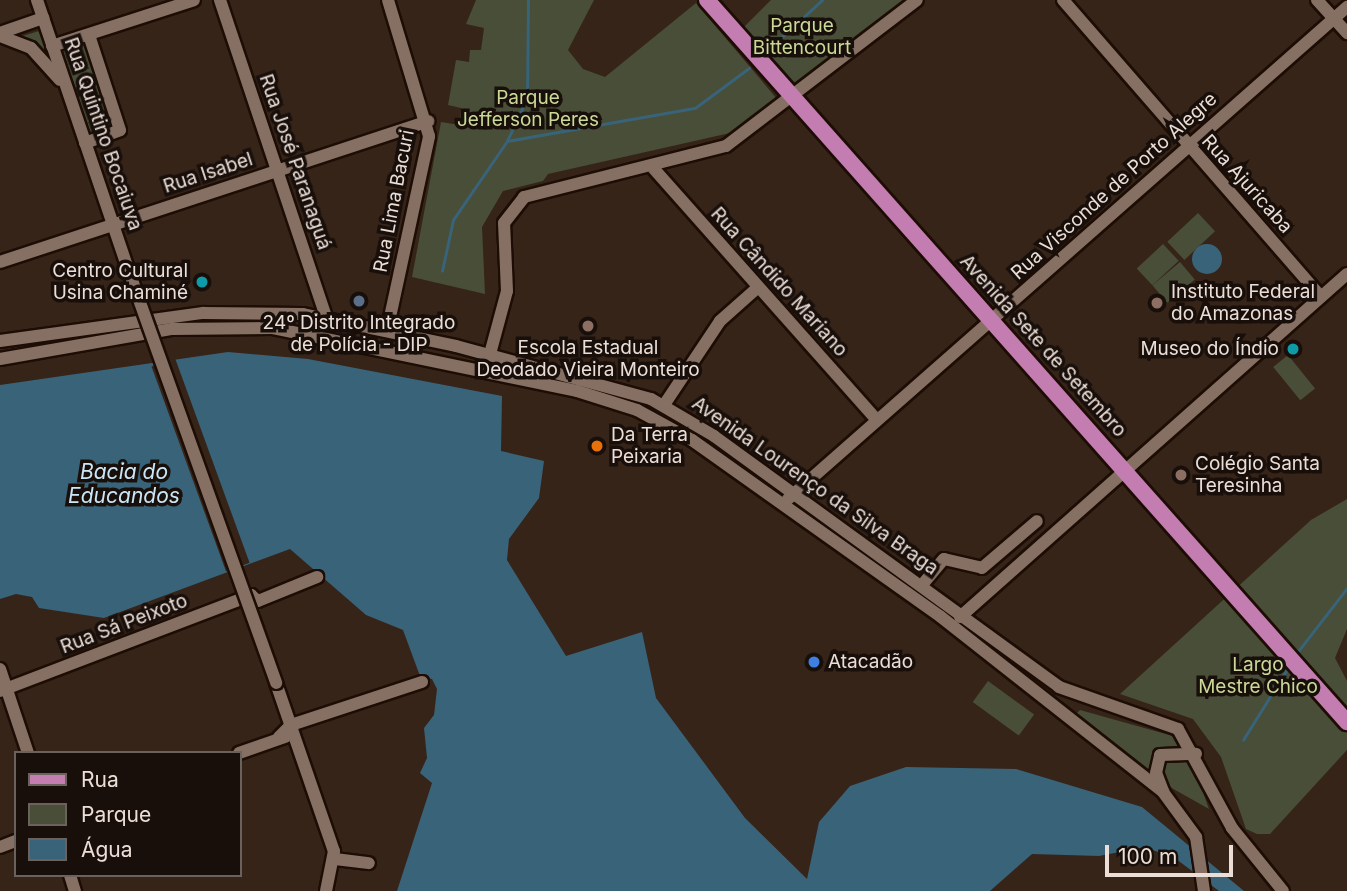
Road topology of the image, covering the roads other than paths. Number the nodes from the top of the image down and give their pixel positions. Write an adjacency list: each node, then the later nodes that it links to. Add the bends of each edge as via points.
1 (37, 0): 10 (street, Rua Quintino Bocaiuva)
2 (194, 0): 14 (street)
3 (220, 0): 22 (street, Rua José Paranaguá)
4 (388, 0): 18 (street, Rua Lima Bacuri)
5 (707, 0): 17 (main road, Avenida Sete de Setembro)
6 (917, 0): 17 (street)
7 (1063, 0): 20 (street, Rua Ajuricaba)
8 (1317, 0): 11 (street)
9 (1347, 7): 11 (street, Rua Visconde de Porto Alegre)
10 (43, 18): 13 (street); 15 (street, Rua Quintino Bocaiuva)
11 (1334, 18): 12 (street); 20 (street, Rua Visconde de Porto Alegre)
12 (1347, 33)
13 (0, 35): 16 (street, via 31,48)
14 (89, 35): 15 (street); 19 (street, via 120,130)
15 (52, 46): 16 (street, Rua Quintino Bocaiuva)
16 (64, 86): 19 (street, Rua Quintino Bocaiuva)
17 (793, 97): 21 (street, via 726,145); 29 (main road, Avenida Sete de Setembro)
18 (428, 121): 22 (street, Rua Isabel); 30 (street, Rua Lima Bacuri)
19 (85, 143): 23 (street, Rua Quintino Bocaiuva)
20 (1187, 146): 27 (street, Rua Ajuricaba); 29 (street, Rua Visconde de Porto Alegre)
21 (654, 169): 26 (street, Rua Cândido Mariano); 34 (street, via 536,192 516,204 504,223 507,291)
22 (276, 170): 23 (street, Rua Isabel); 28 (street, Rua José Paranaguá)
23 (113, 225): 24 (street, Rua Isabel); 53 (street, Rua Quintino Bocaiuva, bridge)
24 (0, 262)
25 (1347, 274): 27 (street)
26 (756, 289): 37 (street, via 720,321); 38 (street, Rua Cândido Mariano)
27 (1321, 297): 41 (street)
28 (327, 317): 30 (street, Avenida Lourenço da Silva Braga); 31 (street, Rua José Paranaguá); 32 (street, Avenida Lourenço da Silva Braga, via 203,313)
29 (992, 320): 38 (street, Rua Visconde de Porto Alegre); 41 (main road, Avenida Sete de Setembro)
30 (387, 331): 33 (street, Avenida Lourenço da Silva Braga)
31 (332, 337): 35 (street, Avenida Lourenço da Silva Braga, via 273,328 184,328); 36 (street, Avenida Lourenço da Silva Braga)
32 (0, 341)
33 (456, 346): 34 (street, Avenida Lourenço da Silva Braga); 36 (street)
34 (490, 354): 37 (street, Avenida Lourenço da Silva Braga, via 621,387)
35 (0, 359)
36 (453, 363): 40 (street, Avenida Lourenço da Silva Braga, via 618,402)
37 (664, 405): 39 (street, Avenida Lourenço da Silva Braga)
38 (876, 419): 42 (street, Rua Visconde de Porto Alegre)
39 (714, 436): 40 (street); 42 (street, Avenida Lourenço da Silva Braga)
40 (705, 449): 43 (street, Avenida Lourenço da Silva Braga)
41 (1125, 470): 47 (street); 52 (main road, Avenida Sete de Setembro)
42 (793, 493): 43 (street, Rua Visconde de Porto Alegre); 46 (street, Avenida Lourenço da Silva Braga)
43 (783, 506): 48 (street, Avenida Lourenço da Silva Braga)
44 (1037, 521): 46 (street, via 982,568 944,559)
45 (317, 577): 51 (street, Rua Sá Peixoto, via 258,601 251,595)
46 (922, 585): 47 (street, Avenida Lourenço da Silva Braga)
47 (963, 614): 48 (street); 56 (street, Avenida Lourenço da Silva Braga, via 1079,698 1167,720)
48 (953, 625): 57 (street, Avenida Lourenço da Silva Braga)
49 (0, 669): 51 (street)
50 (422, 681): 53 (street)
51 (3, 690): 54 (street)
52 (1347, 722)
53 (293, 731): 55 (street); 58 (street, Rua Quintino Bocaiuva)
54 (27, 751)
55 (242, 752)
56 (1196, 754): 57 (street, via 1160,755 1156,773); 62 (street, Avenida Lourenço da Silva Braga, via 1227,822)
57 (1163, 792): 60 (street, Avenida Lourenço da Silva Braga, via 1196,837)
58 (335, 859): 59 (street); 61 (street)
59 (369, 863)
60 (1204, 888)
61 (326, 891)
62 (1283, 891)

